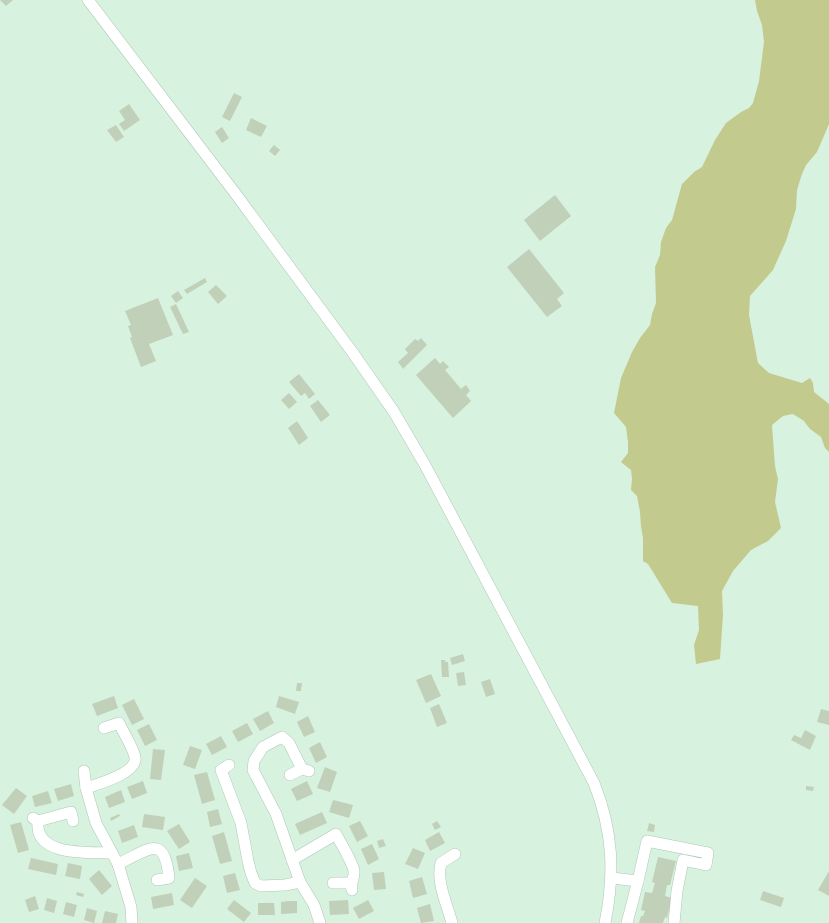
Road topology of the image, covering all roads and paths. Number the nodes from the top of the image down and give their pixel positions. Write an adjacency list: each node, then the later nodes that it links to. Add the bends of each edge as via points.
1 (88, 0): 12 (street, via 235,193 394,412 594,783 609,836)
2 (104, 728): 6 (street, via 119,723 133,752 133,766 120,775)
3 (229, 765): 15 (street, via 221,770 241,823 249,867 255,883 261,886)
4 (84, 771): 6 (street)
5 (290, 775): 10 (street, via 306,770 283,733 263,747 254,760 253,770 276,814)
6 (86, 788): 8 (street, via 96,823)
7 (73, 821): 8 (street, via 71,812 35,819 44,843 72,851)
8 (111, 853): 11 (street)
9 (455, 854): 19 (street, via 442,863 439,871)
10 (292, 860): 15 (street); 16 (street, via 336,834 354,869 352,887)
11 (118, 864): 13 (street, via 146,850 158,849 164,854 169,878); 17 (street, via 131,907)
12 (612, 878): 14 (street); 20 (street)
13 (157, 880)
14 (638, 881): 21 (street); 22 (street, via 648,841 708,853 706,865 684,860 677,890)
15 (300, 882): 18 (street, via 314,905)
16 (333, 883)
17 (132, 923)
18 (320, 923)
19 (452, 923)
20 (605, 923)
21 (627, 923)
22 (674, 923)

